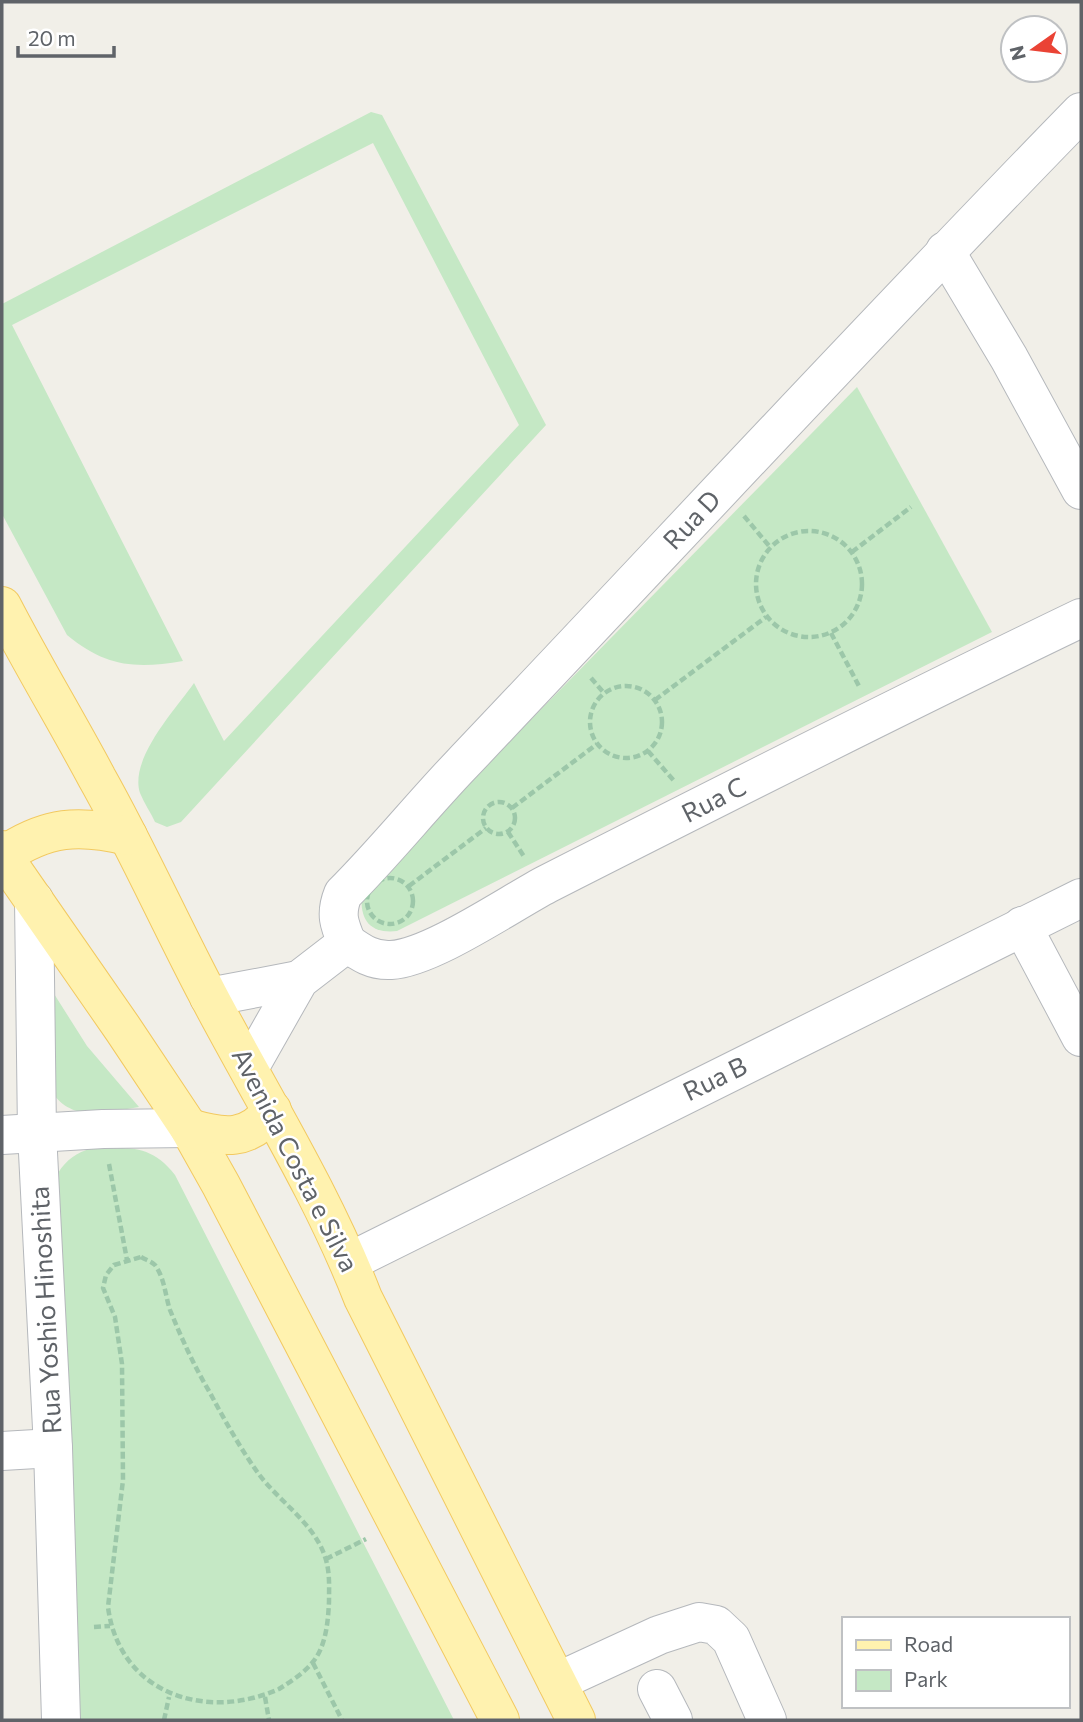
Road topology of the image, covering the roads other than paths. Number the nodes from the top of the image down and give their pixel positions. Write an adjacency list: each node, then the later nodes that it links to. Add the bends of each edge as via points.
1 (1081, 112): 2 (street, Rua D)
2 (945, 251): 3 (street); 11 (street, Rua D, via 343,894 337,920)
3 (1081, 490)
4 (2, 606): 6 (main road, Avenida Costa e Silva)
5 (1081, 618): 11 (street, Rua C, via 876,716 432,948 391,960 368,957)
6 (128, 836): 7 (main road, via 72,828 44,833); 13 (main road, Avenida Costa e Silva)
7 (2, 853): 9 (main road)
8 (1081, 898): 10 (street, Rua B)
9 (34, 900): 17 (main road); 18 (street, Rua Yoshio Hinoshita)
10 (1023, 926): 14 (street); 19 (street, Rua B)
11 (348, 943): 12 (street)
12 (299, 980): 13 (street); 15 (street)
13 (209, 997): 15 (main road, Avenida Costa e Silva)
14 (1081, 1037)
15 (249, 1068): 16 (main road, Avenida Costa e Silva)
16 (272, 1110): 17 (main road, via 252,1130 235,1135); 19 (main road, Avenida Costa e Silva)
17 (189, 1129): 18 (street); 24 (main road)
18 (19, 1134): 20 (street, Rua Yoshio Hinoshita)
19 (349, 1262): 22 (main road, Avenida Costa e Silva)
20 (53, 1448): 21 (street); 23 (street, Rua Yoshio Hinoshita)
21 (2, 1451)
22 (557, 1682): 25 (main road, Avenida Costa e Silva); 26 (street, via 659,1636 708,1623 731,1639)
23 (61, 1720)
24 (500, 1720)
25 (576, 1720)
26 (767, 1720)

